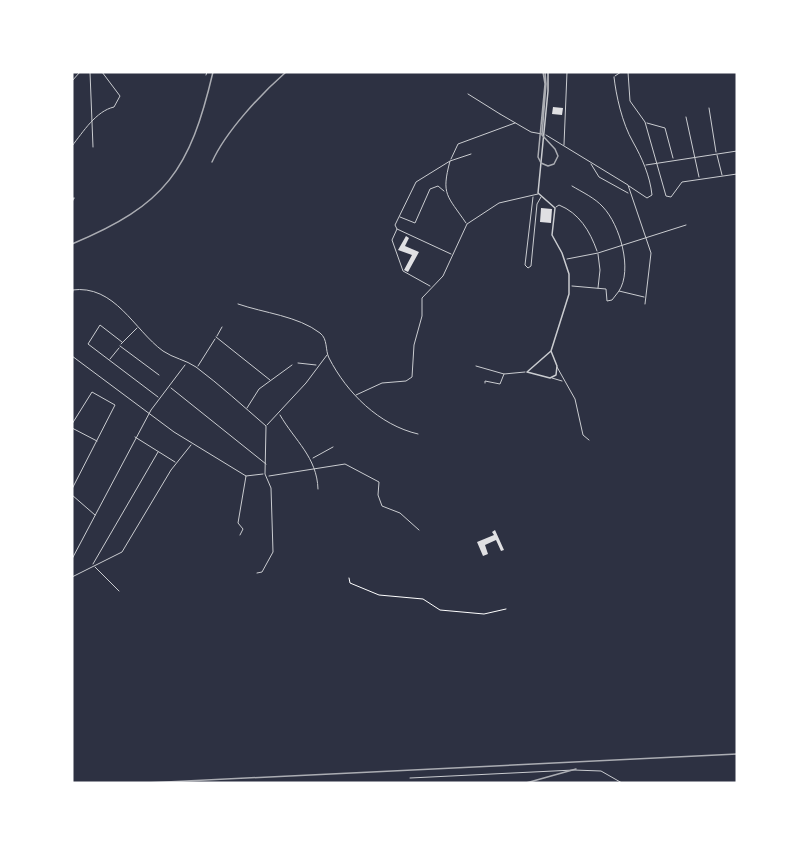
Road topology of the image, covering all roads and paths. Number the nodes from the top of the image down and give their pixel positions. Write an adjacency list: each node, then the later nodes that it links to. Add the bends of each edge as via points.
1 (80, 72): 10 (street)
2 (90, 72): 14 (street)
3 (102, 72): 14 (street, via 120,96 114,107)
4 (548, 72): 17 (street)
5 (567, 72): 18 (street)
6 (621, 72): 9 (street)
7 (628, 72): 15 (street, via 630,101)
8 (612, 75): 9 (street)
9 (614, 77): 29 (street, via 612,83 619,105)
10 (72, 81)
11 (468, 94): 16 (street)
12 (709, 108): 23 (street)
13 (686, 117): 24 (street)
14 (92, 121): 19 (street); 20 (street)
15 (645, 122): 25 (street, via 665,128); 28 (street)
16 (515, 123): 17 (street); 26 (street, via 458,144)
17 (544, 134): 18 (street); 37 (street)
18 (564, 145): 27 (street)
19 (72, 146)
20 (93, 147)
21 (737, 151): 23 (street)
22 (471, 154): 26 (street)
23 (716, 154): 24 (street); 31 (street)
24 (695, 158): 25 (street); 32 (street)
25 (674, 160): 28 (street)
26 (450, 161): 35 (street); 41 (street, via 416,182)
27 (592, 162): 33 (street); 36 (street, via 599,177 624,193)
28 (655, 163): 29 (street); 32 (street, via 666,196 671,197 682,182)
29 (644, 166): 33 (street, via 652,195 647,198)
30 (737, 174): 31 (street)
31 (722, 177): 32 (street)
32 (699, 179)
33 (628, 185): 36 (street)
34 (572, 186): 46 (street, via 606,209)
35 (444, 191): 41 (street, via 438,186 430,189 415,223); 42 (street)
36 (630, 192): 45 (street)
37 (538, 194): 38 (street); 39 (street)
38 (533, 195): 39 (street, via 525,265 528,268); 42 (street, via 499,203)
39 (541, 197): 40 (street)
40 (555, 208): 47 (street, via 559,205 575,214 591,235); 49 (street, via 552,235)
41 (400, 217): 44 (street)
42 (467, 224): 48 (street)
43 (686, 225): 45 (street)
44 (397, 229): 48 (street); 50 (street, via 392,240 403,271)
45 (647, 237): 46 (street); 56 (street, via 652,262)
46 (621, 245): 47 (street); 54 (street, via 626,271)
47 (598, 253): 49 (street); 52 (street)
48 (452, 255): 50 (street, via 443,276)
49 (565, 260): 51 (street)
50 (432, 286): 83 (street, via 422,298 412,377 382,383)
51 (570, 286): 52 (street); 64 (street)
52 (598, 288): 54 (street, via 606,289 607,301)
53 (73, 290): 55 (street); 59 (street, via 84,290 111,301 133,318)
54 (619, 291): 56 (street)
55 (72, 297)
56 (646, 298): 58 (street)
57 (238, 304): 65 (street, via 297,320 320,333)
58 (645, 304)
59 (138, 327): 62 (street); 68 (street, via 161,350)
60 (222, 327): 61 (street)
61 (216, 337): 74 (street); 79 (street)
62 (122, 342): 63 (street); 67 (street, via 100,325 89,346)
63 (120, 346): 67 (street); 77 (street)
64 (551, 351): 73 (street); 75 (street)
65 (327, 354): 71 (street); 83 (street)
66 (72, 356): 86 (street)
67 (110, 360): 84 (street)
68 (184, 363): 74 (street); 82 (street)
69 (298, 363): 71 (street)
70 (292, 365): 79 (street)
71 (319, 365): 87 (street)
72 (476, 366): 76 (street)
73 (557, 366): 78 (street, via 557,375); 80 (street)
74 (196, 367): 85 (street)
75 (527, 372): 76 (street); 78 (street)
76 (504, 374): 81 (street, via 500,384)
77 (159, 375)
78 (550, 378): 80 (street)
79 (270, 380): 85 (street)
80 (564, 382): 93 (street, via 575,399 582,435)
81 (485, 383)
82 (169, 387): 84 (street); 100 (street)
83 (356, 395): 91 (street, via 379,418)
84 (160, 399): 86 (street)
85 (246, 409): 89 (street)
86 (150, 412): 92 (street); 95 (street)
87 (279, 414): 89 (street); 98 (street)
88 (72, 424): 94 (street, via 92,392 116,405)
89 (266, 426): 100 (street)
90 (72, 428): 94 (street)
91 (418, 434)
92 (135, 437): 97 (street); 108 (street)
93 (589, 440)
94 (97, 441): 105 (street)
95 (192, 444): 99 (street); 103 (street)
96 (333, 447): 98 (street)
97 (158, 452): 99 (street); 112 (street)
98 (312, 459): 101 (street)
99 (177, 463): 112 (street, via 122,552)
100 (266, 464): 102 (street)
101 (315, 469): 104 (street); 106 (street); 109 (street, via 345,465 374,478 380,485 382,506 400,513)
102 (265, 474): 103 (street); 104 (street)
103 (246, 476): 110 (street, via 238,523 243,529)
104 (267, 477): 113 (street, via 271,488 273,552 262,572)
105 (72, 489)
106 (318, 489)
107 (72, 495): 108 (street)
108 (96, 516): 111 (street)
109 (419, 530)
110 (240, 535)
111 (72, 559)
112 (93, 565): 114 (street); 116 (street)
113 (257, 573)
114 (72, 577)
115 (349, 578): 117 (path, via 352,584 369,592 423,599 440,610 484,614)
116 (118, 591)
117 (506, 609)
118 (410, 778): 119 (street, via 574,770 601,771)
119 (622, 783)

